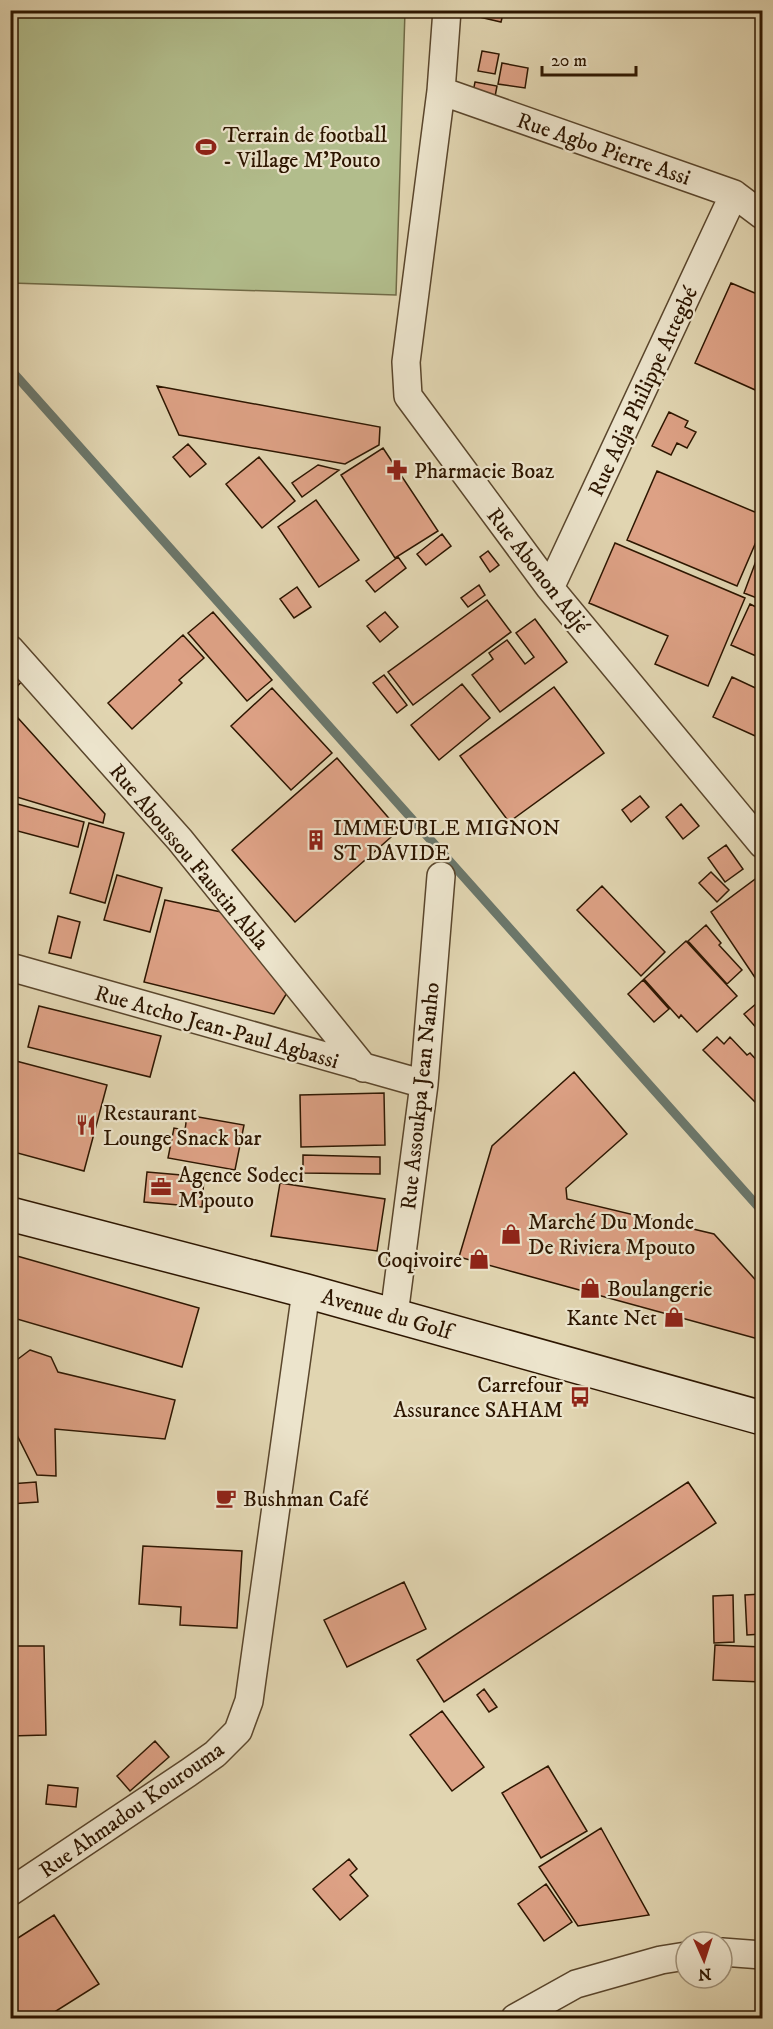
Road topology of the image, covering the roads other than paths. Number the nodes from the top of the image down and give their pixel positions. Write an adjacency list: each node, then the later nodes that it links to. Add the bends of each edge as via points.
1 (447, 10): 2 (street, Rue Abonon Adjé)
2 (441, 90): 3 (street, Rue Agbo Pierre Assi); 5 (street, Rue Abonon Adjé, via 406,362 408,396)
3 (734, 194): 4 (street, Rue Agbo Pierre Assi); 5 (street, Rue Adja Philippe Attegbé)
4 (762, 215)
5 (550, 588): 7 (street, Rue Abonon Adjé)
6 (10, 649): 10 (street, Rue Aboussou Faustin Abla, via 180,840)
7 (762, 844)
8 (441, 876): 11 (street, Rue Assoukpa Jean Nanho)
9 (10, 967): 10 (street, Rue Atcho Jean-Paul Agbassi)
10 (364, 1068): 11 (street, Rue Atcho Jean-Paul Agbassi)
11 (424, 1084): 14 (street, Rue Assoukpa Jean Nanho)
12 (10, 1214): 13 (main road, Avenue du Golf)
13 (306, 1291): 14 (main road, Avenue du Golf); 16 (street, Rue Ahmadou Kourouma, via 249,1701 238,1731 215,1754)
14 (394, 1315): 15 (main road, Avenue du Golf)
15 (762, 1418)
16 (10, 1892)
17 (734, 1953): 18 (street)
18 (762, 1955)
19 (674, 1958): 20 (street, via 576,1984)
20 (515, 2019)

